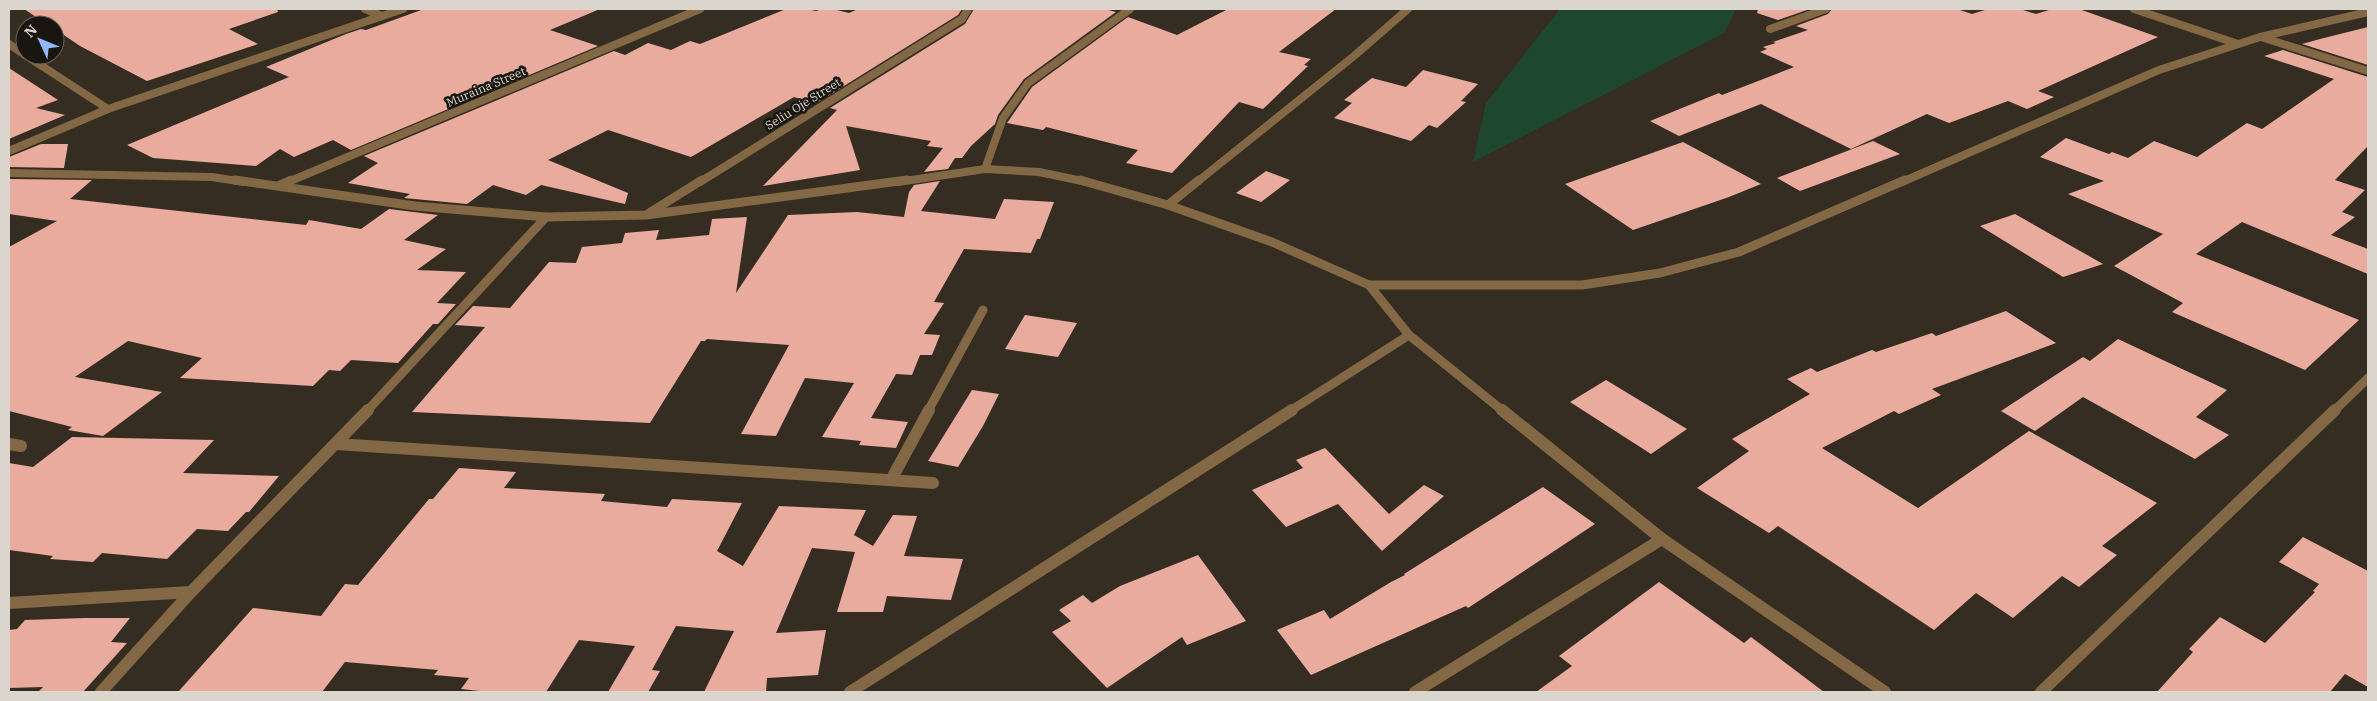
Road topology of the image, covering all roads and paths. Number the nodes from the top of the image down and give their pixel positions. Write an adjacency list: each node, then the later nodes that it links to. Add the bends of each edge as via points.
1 (366, 9): 10 (street)
2 (402, 9): 10 (street)
3 (700, 9): 20 (street, Muraina Street)
4 (968, 9): 22 (street, Seliu Oje Street, via 962,19)
5 (1130, 9): 18 (street, via 1024,89 1002,118)
6 (1408, 9): 21 (street)
7 (1826, 9): 11 (street)
8 (2134, 9): 13 (street)
9 (2368, 12): 12 (street)
10 (382, 16): 16 (street)
11 (1770, 29)
12 (2260, 37): 13 (street); 15 (street)
13 (2238, 44): 24 (street, via 2158,70 1738,252 1660,273 1582,285)
14 (40, 65): 16 (street)
15 (2368, 71)
16 (108, 109): 17 (street)
17 (9, 151)
18 (985, 168): 21 (street, via 1039,172 1094,183); 22 (street)
19 (9, 173): 20 (street, via 212,177)
20 (279, 186): 23 (street, via 414,206)
21 (1168, 205): 24 (street, via 1272,242)
22 (646, 215): 23 (street)
23 (546, 217): 29 (street)
24 (1368, 285): 26 (street)
25 (983, 310): 31 (street)
26 (1409, 335): 33 (street); 37 (street)
27 (2368, 378): 40 (street)
28 (9, 444): 30 (street)
29 (336, 444): 31 (street); 34 (street)
30 (21, 446)
31 (891, 480): 32 (street)
32 (933, 483)
33 (1662, 539): 38 (street); 39 (street)
34 (191, 592): 35 (street); 36 (street)
35 (9, 603)
36 (101, 692)
37 (850, 692)
38 (1415, 692)
39 (1885, 692)
40 (2041, 692)

